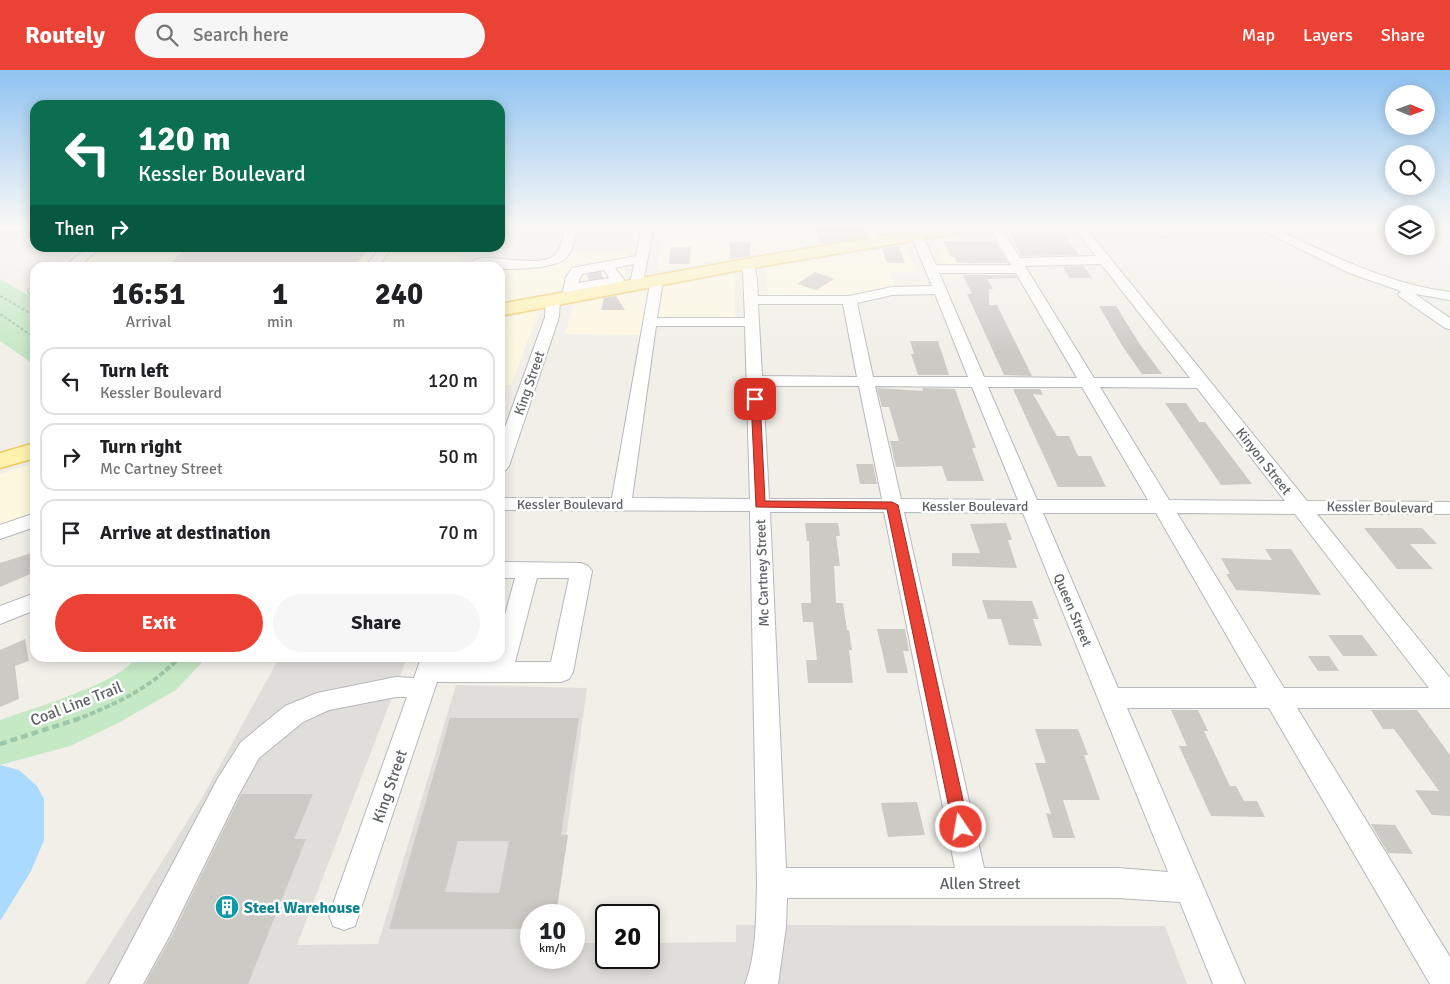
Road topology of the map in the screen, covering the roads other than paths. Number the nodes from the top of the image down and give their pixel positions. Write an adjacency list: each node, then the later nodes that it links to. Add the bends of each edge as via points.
1 (931, 269): 13 (street, Queen Street)
2 (627, 270): 10 (street)
3 (627, 270): 10 (street)
4 (716, 270): 12 (main road)
5 (749, 270): 16 (street, Mc Cartney Street)
6 (1022, 270): 25 (street)
7 (1113, 270): 26 (street, Kinyon Street)
8 (1356, 270): 11 (street)
9 (588, 277): 14 (street)
10 (616, 277): 12 (main road); 14 (main road); 14 (street, via 577,271)
11 (1379, 280): 15 (street); 21 (street, via 1416,300)
12 (656, 281): 19 (street)
13 (940, 290): 17 (street, via 892,291); 24 (street, Queen Street)
14 (566, 291): 18 (main road); 28 (street, King Street, via 552,317)
15 (1450, 296)
16 (752, 300): 17 (street); 20 (street, Mc Cartney Street)
17 (848, 300): 23 (street)
18 (505, 309)
19 (650, 322): 20 (street); 31 (street)
20 (752, 322): 22 (street, Mc Cartney Street)
21 (1450, 325)
22 (754, 381): 23 (street); 32 (street, Mc Cartney Street)
23 (866, 382): 24 (street); 33 (street)
24 (978, 382): 25 (street); 34 (street, Queen Street)
25 (1090, 382): 26 (street); 35 (street)
26 (1203, 383): 36 (street, Kinyon Street)
27 (30, 452): 29 (main road)
28 (505, 452)
29 (0, 462)
30 (505, 504): 31 (street, Kessler Boulevard)
31 (621, 504): 32 (street, Kessler Boulevard)
32 (760, 504): 33 (street, Kessler Boulevard); 51 (street, Mc Cartney Street)
33 (892, 505): 34 (street, Kessler Boulevard); 52 (street)
34 (1030, 506): 35 (street, Kessler Boulevard); 49 (street, Queen Street)
35 (1164, 506): 36 (street, Kessler Boulevard); 50 (street)
36 (1300, 506): 37 (street, Kessler Boulevard); 48 (street, Kinyon Street)
37 (1446, 512)
38 (30, 522): 39 (street)
39 (0, 532)
40 (505, 570): 41 (street)
41 (528, 571): 44 (street); 47 (street, via 581,571 561,672)
42 (30, 603): 43 (street)
43 (0, 615)
44 (505, 657)
45 (504, 662): 47 (street)
46 (428, 672): 47 (street); 54 (street, King Street); 55 (street, via 396,687 326,700 294,714 250,750)
47 (501, 672)
48 (1450, 697): 50 (street)
49 (1110, 698): 50 (street); 53 (street, Queen Street)
50 (1277, 698): 58 (street)
51 (772, 883): 52 (street, Allen Street); 56 (street, Mc Cartney Street, via 771,926)
52 (973, 883): 53 (street, Allen Street, via 1118,883)
53 (1189, 888): 57 (street, Queen Street)
54 (344, 915)
55 (125, 984)
56 (761, 984)
57 (1229, 984)
58 (1448, 984)

